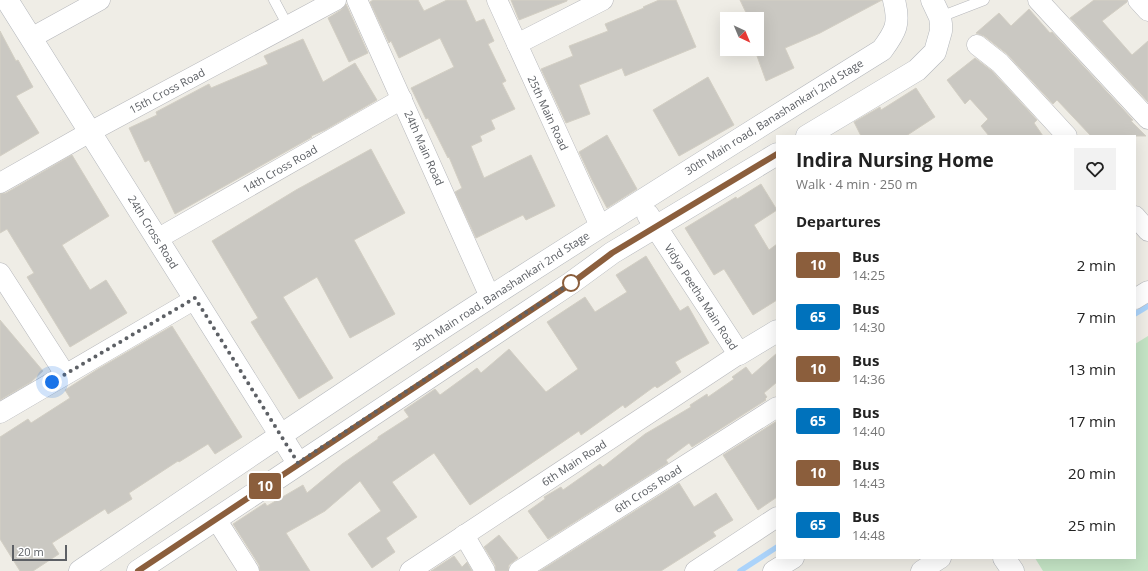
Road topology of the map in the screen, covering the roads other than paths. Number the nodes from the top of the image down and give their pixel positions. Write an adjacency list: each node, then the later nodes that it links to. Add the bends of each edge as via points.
1 (7, 0): 15 (main road, 24th Cross Road)
2 (100, 0): 15 (street)
3 (274, 0): 14 (lane)
4 (336, 0): 14 (street, 15th Cross Road)
5 (357, 0): 18 (street, 24th Main Road)
6 (497, 0): 16 (street, 25th Main Road)
7 (603, 0): 16 (street)
8 (894, 0): 25 (main road, 30th Main road, Banashankari 2nd Stage, via 897,23 882,50)
9 (984, 0): 13 (lane)
10 (1038, 0): 19 (street)
11 (1138, 0): 12 (street)
12 (1148, 11)
13 (942, 17): 21 (main road, via 935,52 917,70)
14 (288, 26): 20 (street, 15th Cross Road)
15 (31, 38): 20 (main road, 24th Cross Road)
16 (517, 44): 27 (street, 25th Main Road)
17 (977, 45): 22 (street, via 1000,63)
18 (402, 99): 30 (street, 14th Cross Road); 33 (street, 24th Main Road)
19 (1148, 118)
20 (90, 132): 24 (street, 15th Cross Road); 30 (main road, 24th Cross Road)
21 (809, 135)
22 (1066, 135)
23 (776, 155): 28 (main road)
24 (0, 183)
25 (640, 202): 27 (main road, 30th Main road, Banashankari 2nd Stage); 28 (main road, Vidya Peetha Main Road)
26 (1136, 217): 29 (street)
27 (600, 226): 33 (main road, 30th Main road, Banashankari 2nd Stage)
28 (656, 226): 37 (main road, Vidya Peetha Main Road); 42 (main road)
29 (1148, 231)
30 (157, 238): 35 (main road, 24th Cross Road)
31 (0, 273): 38 (street)
32 (1148, 291): 34 (street)
33 (490, 297): 41 (main road, 30th Main road, Banashankari 2nd Stage)
34 (1136, 297)
35 (195, 298): 38 (street); 41 (main road, 24th Cross Road)
36 (776, 332): 37 (main road, Vidya Peetha Main Road)
37 (738, 354): 45 (street, 6th Main Road)
38 (65, 374): 40 (street)
39 (776, 408): 54 (street, 6th Cross Road)
40 (0, 413)
41 (280, 434): 42 (main road, 24th Cross Road); 49 (main road, 30th Main road, Banashankari 2nd Stage)
42 (298, 463): 44 (main road)
43 (776, 518): 55 (street)
44 (216, 519): 50 (main road); 51 (street)
45 (464, 535): 52 (street, 6th Main Road); 53 (street)
46 (792, 559): 56 (street)
47 (939, 559): 57 (street)
48 (1005, 559): 58 (main road)
49 (80, 571)
50 (138, 571)
51 (249, 571)
52 (410, 571)
53 (485, 571)
54 (520, 571)
55 (694, 571)
56 (773, 571)
57 (921, 571)
58 (1013, 571)

